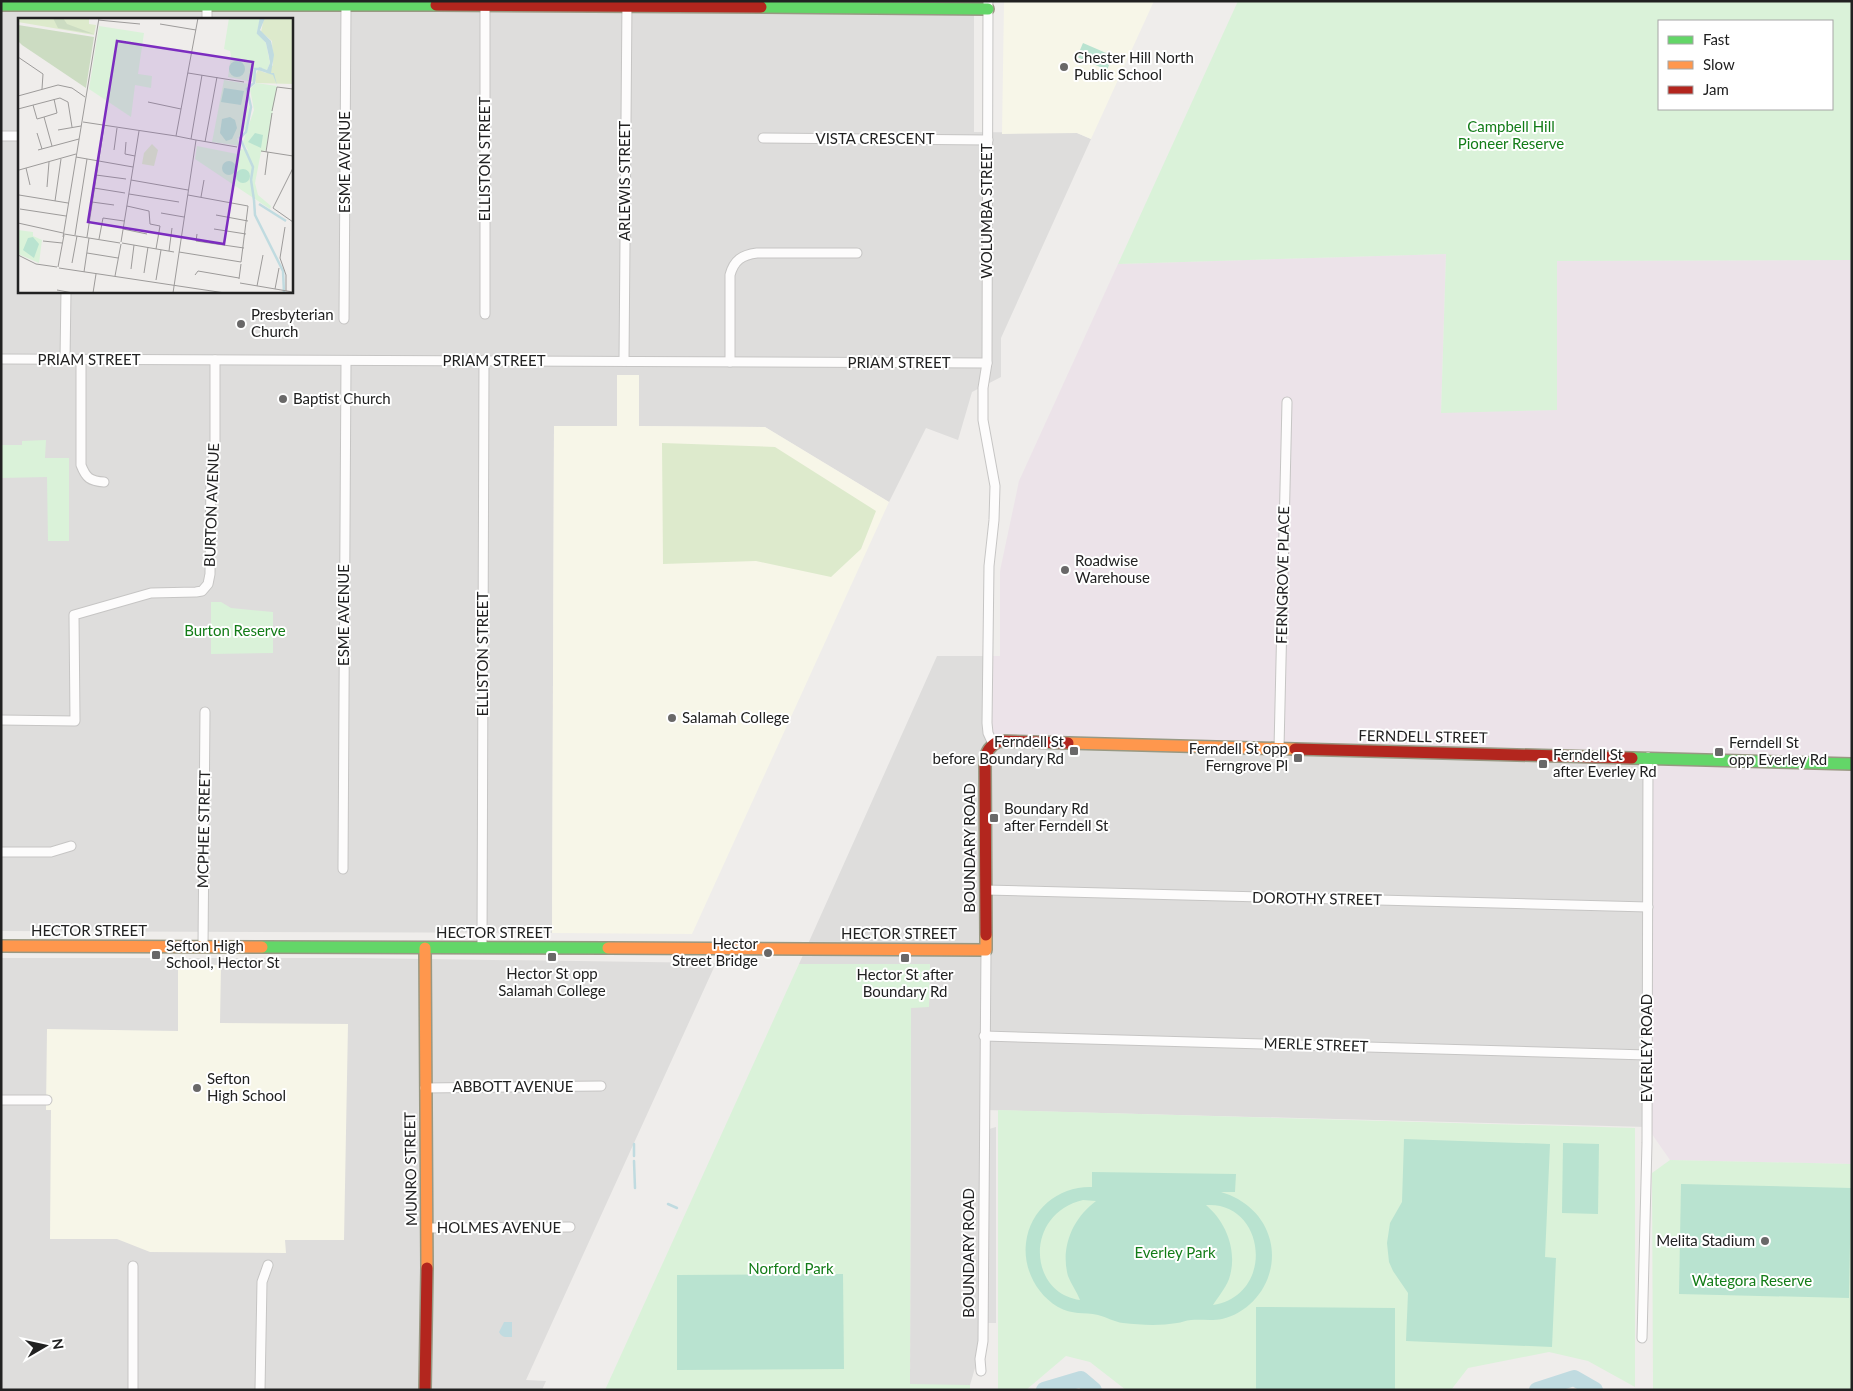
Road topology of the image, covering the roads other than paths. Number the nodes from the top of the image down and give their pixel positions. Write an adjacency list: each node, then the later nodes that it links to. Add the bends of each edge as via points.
1 (207, 4): 3 (main road); 4 (main road); 7 (street)
2 (627, 4): 5 (main road); 6 (main road); 22 (street, ARLEWIS STREET)
3 (1, 5)
4 (346, 5): 5 (main road); 15 (street, ESME AVENUE)
5 (485, 5): 14 (street, ELLISTON STREET)
6 (988, 5): 11 (street, WOLUMBA STREET)
7 (207, 18)
8 (1, 136): 9 (street)
9 (18, 136)
10 (762, 138): 11 (street, VISTA CRESCENT)
11 (988, 140): 24 (street, WOLUMBA STREET)
12 (857, 253): 23 (street, via 757,253 738,259 730,275)
13 (66, 292): 17 (street)
14 (485, 314)
15 (344, 319)
16 (1, 359): 17 (street, PRIAM STREET)
17 (65, 360): 18 (street, PRIAM STREET)
18 (81, 360): 19 (street, PRIAM STREET); 26 (street, via 81,465 90,480)
19 (216, 360): 21 (street, PRIAM STREET); 28 (street, BURTON AVENUE, via 208,584 196,592 152,593 74,615 75,721)
20 (484, 360): 21 (street, PRIAM STREET); 22 (street, PRIAM STREET); 41 (street, ELLISTON STREET)
21 (346, 361): 35 (street, ESME AVENUE)
22 (624, 361): 23 (street, PRIAM STREET)
23 (730, 362): 24 (street, PRIAM STREET)
24 (987, 364): 29 (street, WOLUMBA STREET, via 983,420 995,486 989,566 987,722)
25 (1286, 402): 30 (street, FERNGROVE PLACE)
26 (104, 482)
27 (205, 712): 39 (street, MCPHEE STREET)
28 (1, 720)
29 (993, 744): 30 (main road, FERNDELL STREET, via 1008,741); 36 (main road, BOUNDARY ROAD, via 986,752 985,761)
30 (1279, 748): 31 (main road, FERNDELL STREET)
31 (1648, 757): 32 (main road, FERNDELL STREET); 37 (street, EVERLEY ROAD)
32 (1852, 764)
33 (71, 846): 34 (street, via 51,852)
34 (1, 852)
35 (343, 869)
36 (986, 890): 37 (street, DOROTHY STREET); 42 (main road, BOUNDARY ROAD)
37 (1648, 907): 44 (street, EVERLEY ROAD)
38 (1, 946): 39 (main road, HECTOR STREET)
39 (203, 946): 40 (main road, HECTOR STREET)
40 (425, 948): 41 (main road, HECTOR STREET); 46 (main road, MUNRO STREET)
41 (482, 948): 42 (main road, HECTOR STREET)
42 (986, 950): 43 (street, BOUNDARY ROAD)
43 (984, 1036): 44 (street, MERLE STREET); 54 (street, BOUNDARY ROAD)
44 (1647, 1055): 53 (street, EVERLEY ROAD)
45 (601, 1086): 46 (street, ABBOTT AVENUE)
46 (426, 1088): 50 (main road, MUNRO STREET)
47 (1, 1100): 48 (street)
48 (47, 1100)
49 (570, 1227): 50 (street, HOLMES AVENUE)
50 (427, 1228): 57 (main road, MUNRO STREET)
51 (133, 1266): 55 (street)
52 (268, 1266): 56 (street, via 262,1282)
53 (1642, 1338)
54 (981, 1371)
55 (133, 1390)
56 (260, 1390)
57 (425, 1390)

